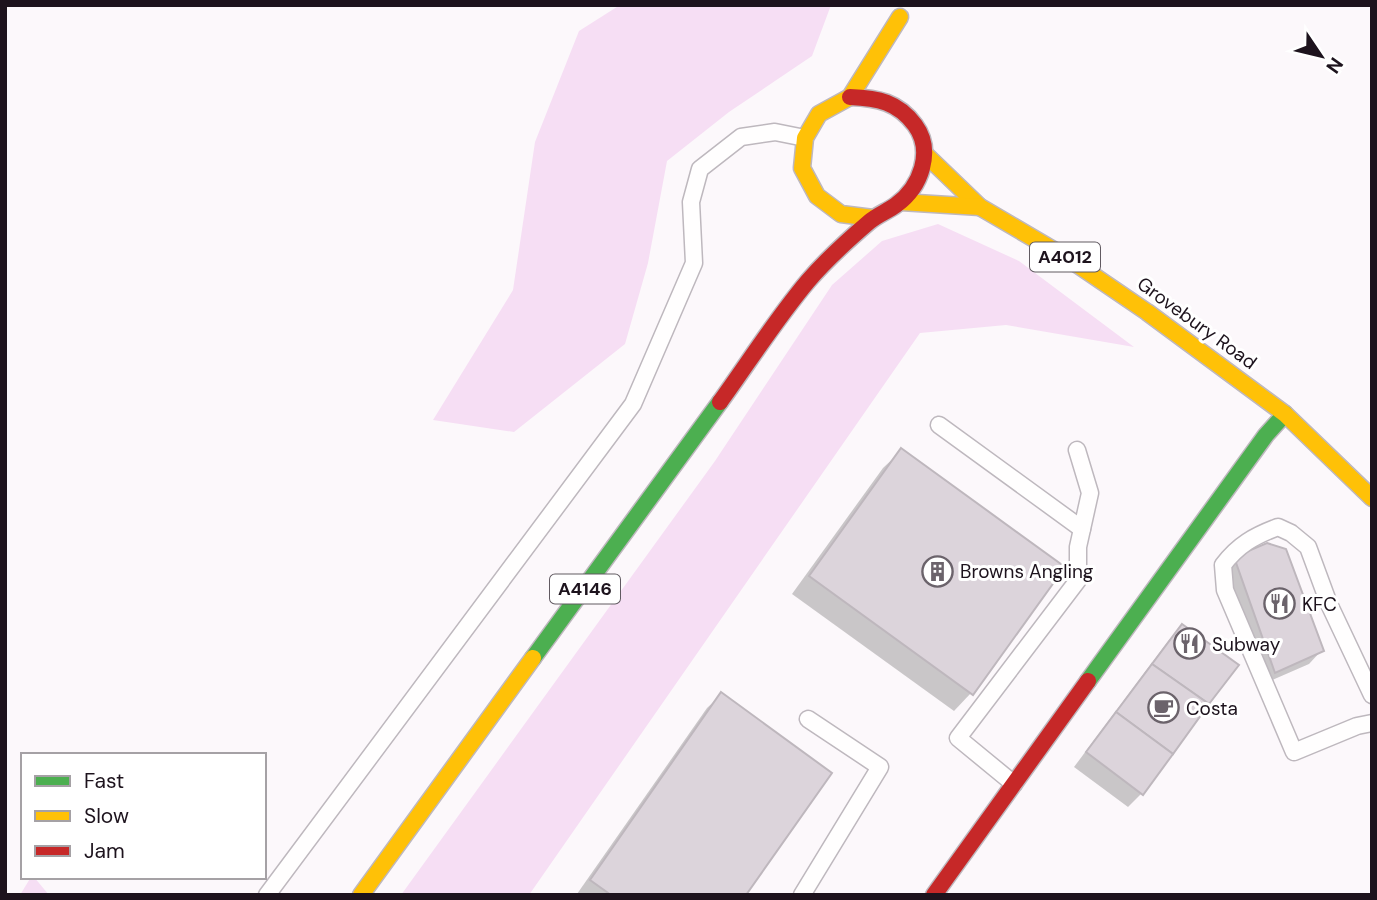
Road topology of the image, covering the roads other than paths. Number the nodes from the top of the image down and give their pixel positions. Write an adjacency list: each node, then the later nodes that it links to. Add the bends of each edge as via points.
1 (902, 11): 2 (main road); 4 (main road)
2 (900, 45)
3 (900, 88): 5 (main road)
4 (850, 97): 5 (main road, via 884,98); 6 (main road, via 819,114)
5 (907, 114): 7 (main road, via 921,132)
6 (805, 138): 10 (main road, via 802,168 817,202 841,214); 22 (lane, via 775,132 741,137 701,169 691,202 694,263 633,404)
7 (926, 155): 8 (main road, A4146, via 918,180); 9 (main road, Grovebury Road / A4012)
8 (901, 202): 9 (main road, Grovebury Road / A4012); 10 (main road, A4146)
9 (980, 207): 13 (main road, Grovebury Road / A4012, via 1136,304)
10 (873, 218): 12 (main road, A4146)
11 (814, 248): 12 (main road, A4146)
12 (808, 281): 23 (main road, A4146)
13 (1285, 414): 16 (main road, Grovebury Road / A4012); 21 (main road)
14 (939, 425): 17 (lane)
15 (1077, 450): 17 (lane, via 1090,494)
16 (1372, 498)
17 (1082, 529): 21 (lane, via 1079,580 958,738)
18 (1372, 695): 20 (lane, via 1307,547 1278,527 1236,547 1223,565 1225,590 1294,752)
19 (808, 719): 24 (lane, via 880,767)
20 (1372, 723)
21 (1014, 784): 25 (main road)
22 (267, 895)
23 (361, 895)
24 (802, 895)
25 (934, 895)

